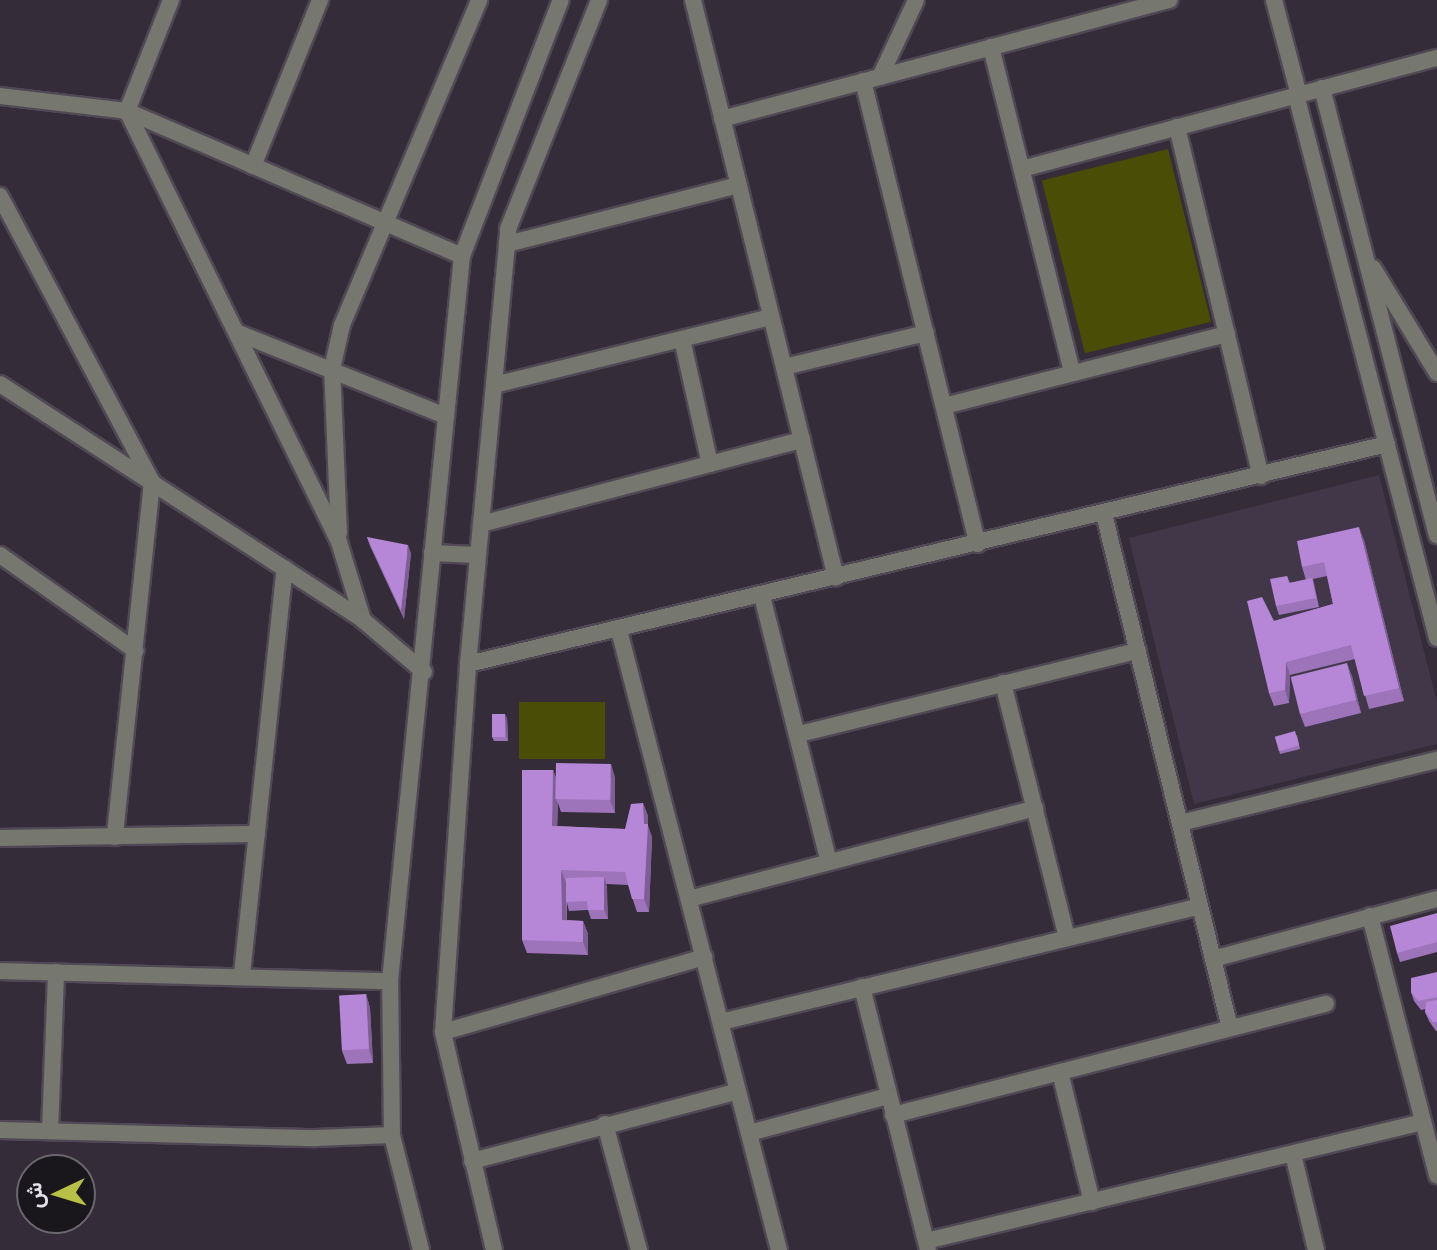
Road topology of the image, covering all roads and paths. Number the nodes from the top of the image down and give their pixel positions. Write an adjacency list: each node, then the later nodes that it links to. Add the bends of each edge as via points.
1 (171, 0): 17 (street)
2 (320, 0): 20 (street)
3 (479, 0): 24 (street)
4 (561, 0): 26 (street)
5 (599, 0): 25 (street)
6 (693, 0): 18 (street)
7 (916, 0): 12 (street)
8 (1169, 0): 10 (street)
9 (1274, 0): 15 (street)
10 (991, 47): 12 (street); 21 (street)
11 (1437, 58): 14 (street)
12 (880, 77): 13 (street)
13 (863, 81): 18 (street); 30 (street)
14 (1322, 88): 15 (street); 27 (street)
15 (1297, 95): 19 (street); 42 (street)
16 (0, 96): 17 (street)
17 (127, 111): 20 (street); 29 (street)
18 (722, 119): 22 (street)
19 (1177, 127): 21 (street); 31 (street)
20 (253, 166): 24 (street)
21 (1022, 169): 35 (street)
22 (739, 185): 25 (street); 28 (street)
23 (0, 196): 45 (street)
24 (388, 224): 26 (street); 34 (street, via 342,325)
25 (507, 244): 38 (street)
26 (462, 256): 40 (street)
27 (1365, 256): 36 (street); 48 (street)
28 (771, 317): 32 (street); 33 (street)
29 (238, 333): 34 (street); 49 (street)
30 (926, 333): 33 (street); 39 (street)
31 (1227, 334): 35 (street); 44 (street)
32 (682, 339): 38 (street); 43 (street)
33 (784, 367): 41 (street)
34 (332, 369): 40 (street); 49 (street)
35 (1072, 373): 39 (street)
36 (1437, 373)
37 (0, 384): 45 (street)
38 (494, 385): 47 (street)
39 (944, 406): 50 (street)
40 (446, 416): 51 (street)
41 (802, 440): 43 (street); 55 (street)
42 (1387, 444): 44 (street); 59 (street)
43 (710, 464): 47 (street)
44 (1261, 476): 46 (street)
45 (152, 482): 54 (street); 60 (street)
46 (1104, 514): 50 (street); 61 (street)
47 (481, 524): 53 (street)
48 (1437, 535)
49 (339, 542): 57 (street)
50 (978, 544): 55 (street)
51 (432, 553): 53 (street); 63 (street)
52 (0, 555): 60 (street)
53 (477, 555): 62 (street)
54 (285, 568): 57 (street); 69 (street)
55 (836, 578): 56 (street)
56 (762, 596): 58 (street); 65 (street)
57 (363, 620): 63 (street)
58 (619, 630): 62 (street); 73 (street)
59 (1437, 638)
60 (136, 651): 70 (street)
61 (1138, 651): 64 (street); 68 (street)
62 (468, 664): 88 (street)
63 (424, 672): 83 (street)
64 (1003, 683): 65 (street); 67 (street)
65 (799, 734): 72 (street)
66 (1437, 760): 68 (street)
67 (1035, 808): 72 (street); 77 (street)
68 (1180, 823): 75 (street)
69 (257, 834): 70 (street); 82 (street)
70 (115, 837): 71 (street)
71 (0, 838)
72 (829, 862): 73 (street)
73 (689, 899): 78 (street)
74 (1437, 899): 76 (street)
75 (1199, 906): 77 (street); 79 (street)
76 (1370, 916): 79 (street); 93 (street)
77 (1067, 937): 84 (street)
78 (704, 957): 86 (street); 88 (street)
79 (1213, 959): 87 (street)
80 (0, 971): 81 (street)
81 (56, 972): 82 (street); 96 (street)
82 (242, 974): 83 (street)
83 (390, 981): 98 (street)
84 (862, 987): 86 (street); 91 (street)
85 (1326, 1004): 87 (street)
86 (721, 1022): 90 (street)
87 (1230, 1028): 89 (street)
88 (443, 1032): 100 (street)
89 (1060, 1072): 92 (street); 102 (street)
90 (738, 1091): 94 (street); 97 (street)
91 (888, 1096): 92 (street); 97 (street)
92 (893, 1115): 103 (street)
93 (1423, 1122): 99 (street); 101 (street)
94 (605, 1124): 100 (street); 106 (street)
95 (0, 1130): 96 (street)
96 (50, 1131): 98 (street)
97 (749, 1133): 107 (street)
98 (392, 1135): 104 (street)
99 (1293, 1154): 102 (street); 108 (street)
100 (472, 1161): 105 (street)
101 (1437, 1174)
102 (1092, 1202): 103 (street)
103 (927, 1246)
104 (421, 1250)
105 (494, 1250)
106 (639, 1250)
107 (779, 1250)
108 (1316, 1250)

